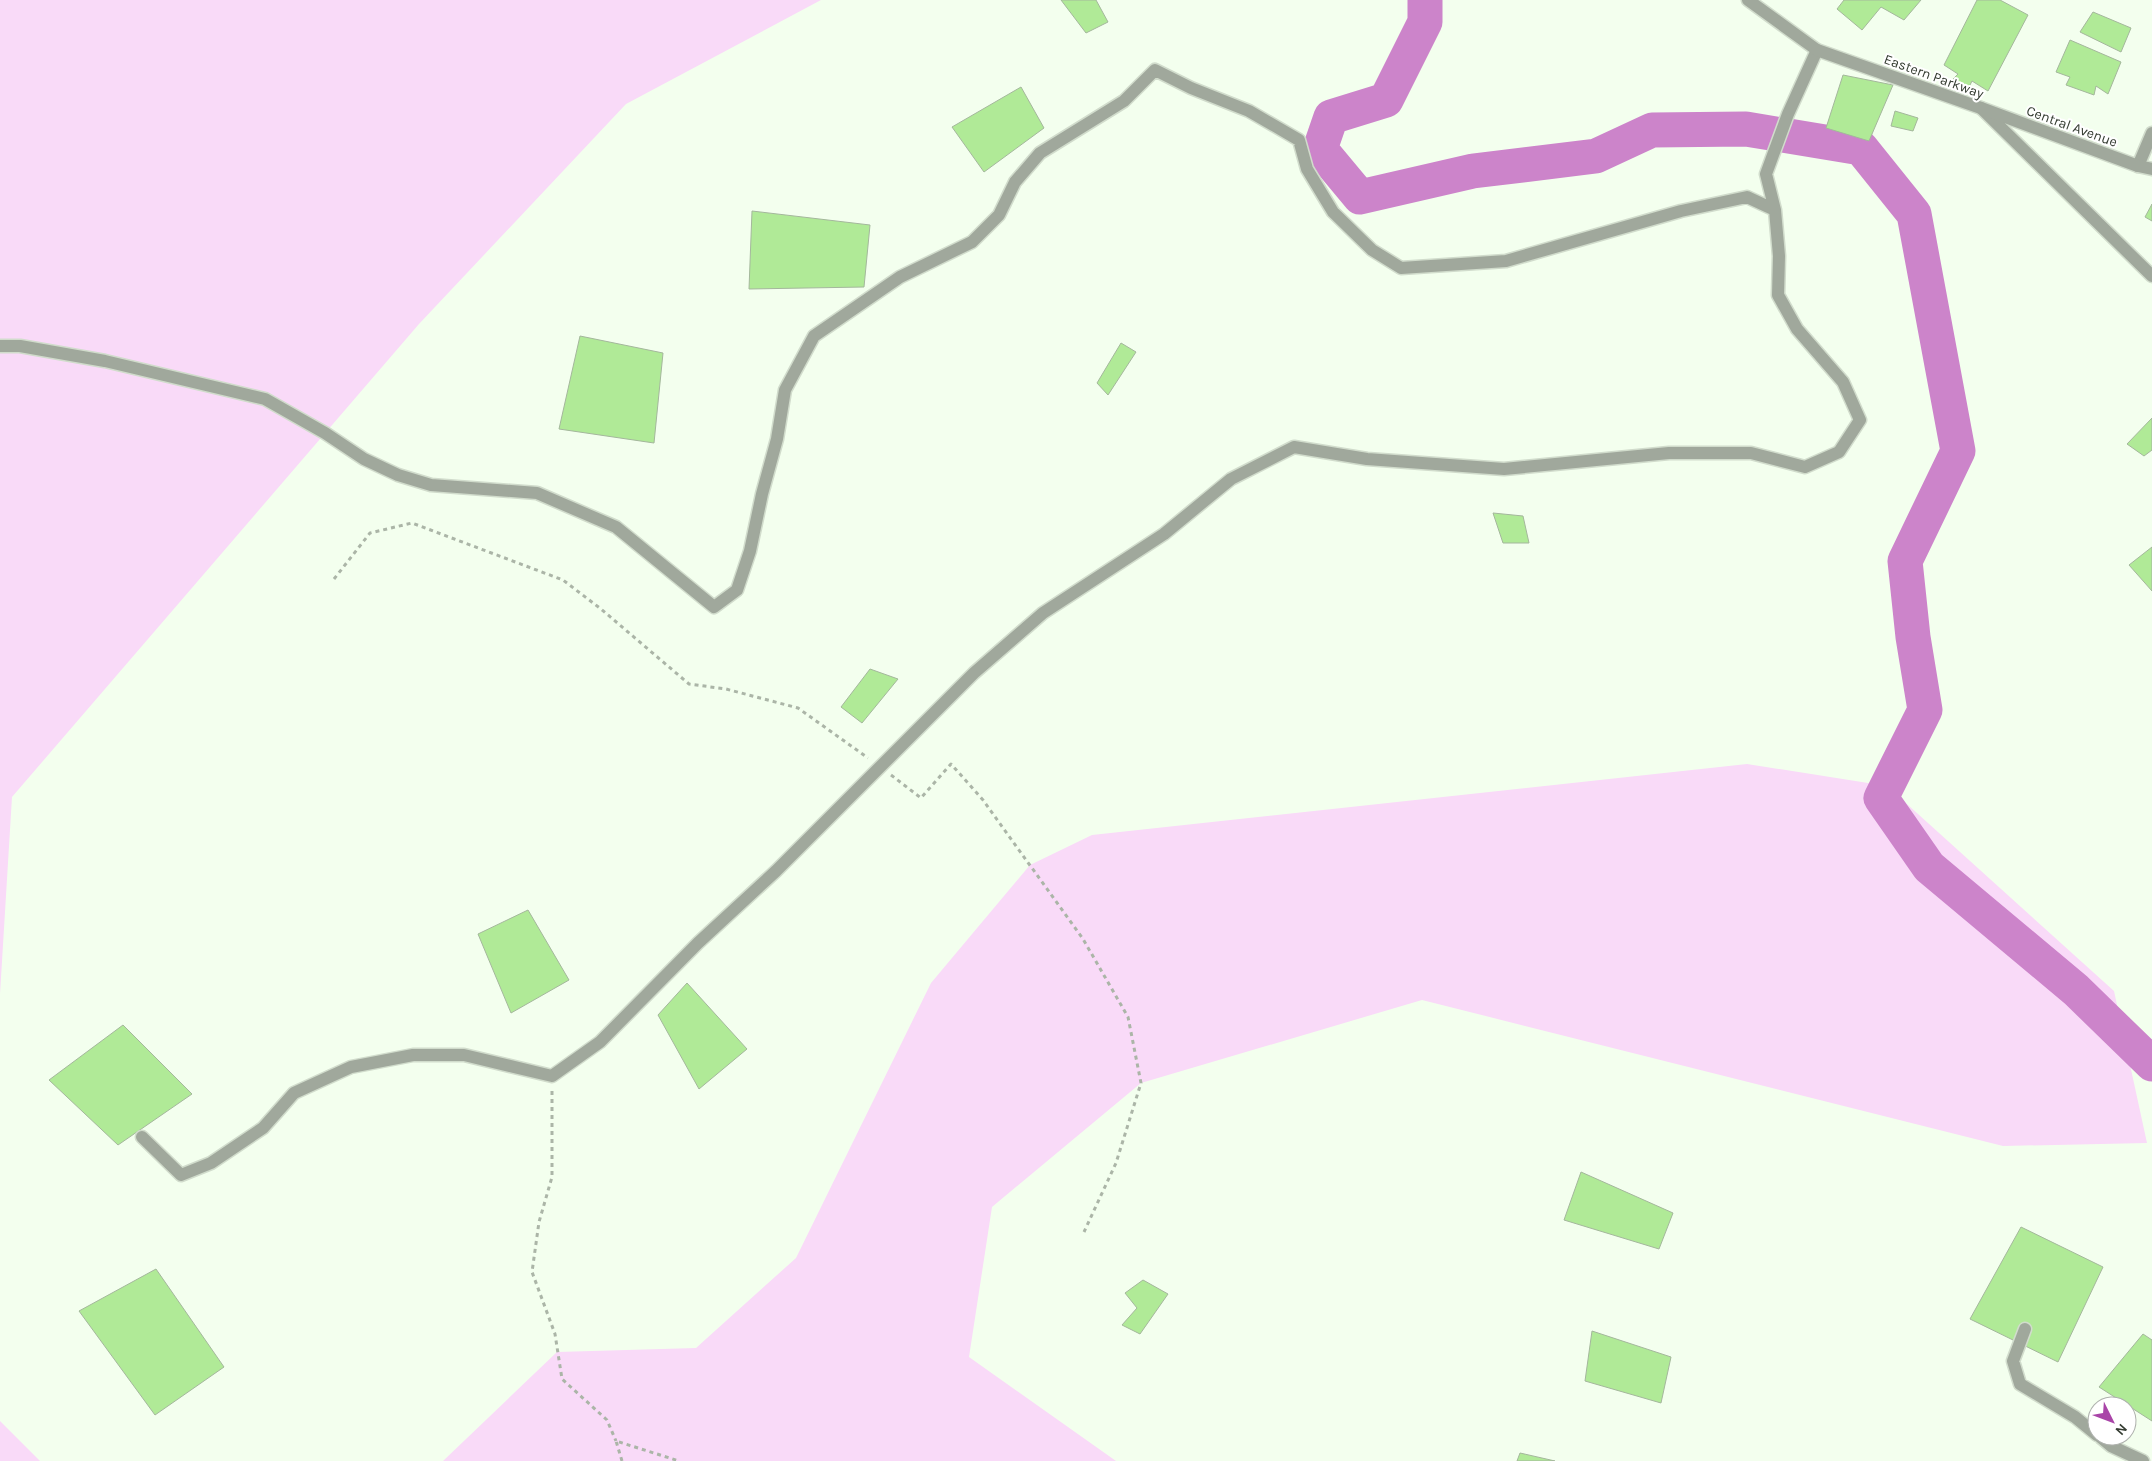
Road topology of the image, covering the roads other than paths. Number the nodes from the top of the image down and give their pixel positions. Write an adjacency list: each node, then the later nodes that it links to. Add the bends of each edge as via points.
1 (1748, 0): 2 (street, Eastern Parkway)
2 (1816, 50): 3 (street, Eastern Parkway); 7 (street, via 1766,174)
3 (1981, 108): 5 (street, Central Avenue); 8 (street, Eastern Parkway)
4 (2152, 133): 5 (street)
5 (2138, 166): 6 (street, Central Avenue)
6 (2152, 169)
7 (1775, 210): 9 (street, via 1747,197 1681,211 1506,261 1401,268 1372,250 1333,212 1307,169 1299,140 1249,111 1155,70 1124,101 1040,153 1015,182 999,216 972,242 900,277 814,336 785,390 777,439 750,551 737,590 714,607 616,527 537,493 431,485 398,475 364,459 265,400 105,360 20,346); 10 (street, via 1778,295 1797,329 1843,382 1860,420 1839,452 1805,468 1751,452 1669,453 1504,469 1367,459 1294,447 1231,479 1164,534 1043,613 974,673 600,1042 552,1076 464,1056 413,1055 351,1068 294,1093 263,1128 211,1163 181,1175)
8 (2152, 276)
9 (0, 346)
10 (142, 1137)
11 (2025, 1329): 12 (street, via 2013,1361 2020,1384)
12 (2087, 1426)
13 (2111, 1446): 14 (street)
14 (2143, 1461)

